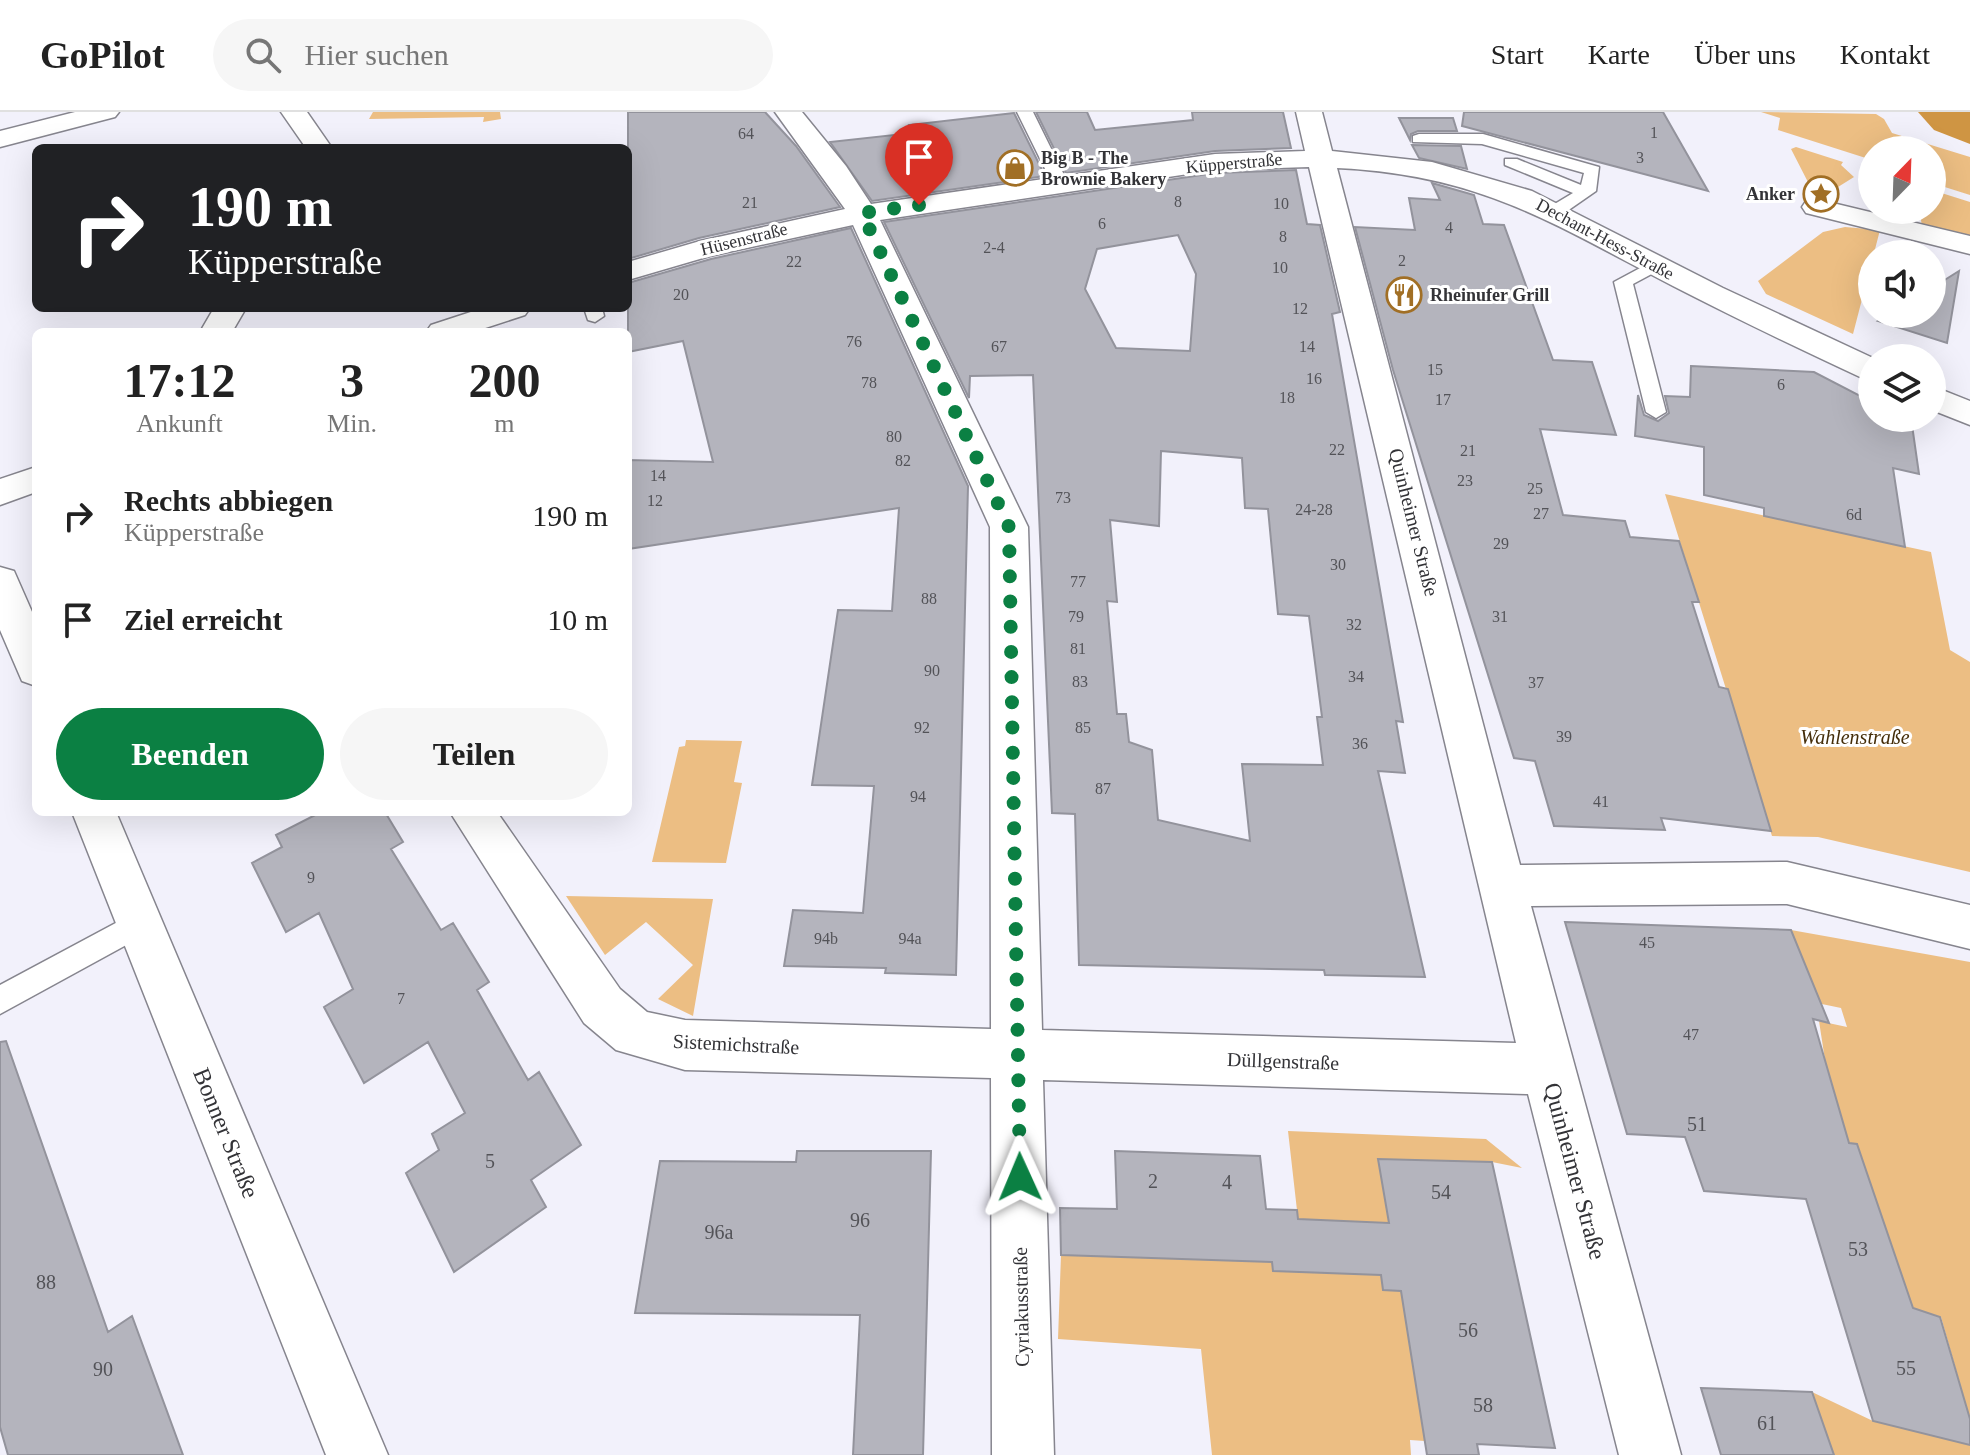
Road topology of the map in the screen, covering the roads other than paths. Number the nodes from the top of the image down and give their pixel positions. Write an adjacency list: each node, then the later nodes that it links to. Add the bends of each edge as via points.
1 (106, 112): 6 (street)
2 (788, 112): 15 (street, Cyriakusstraße)
3 (1025, 112): 11 (lane)
4 (1309, 112): 10 (street, Quinheimer Straße)
5 (299, 113): 8 (street)
6 (0, 139)
7 (1419, 139): 12 (lane, via 1483,139 1583,166 1593,170)
8 (317, 144)
9 (1493, 157): 12 (lane)
10 (1322, 159): 11 (street, Küpperstraße, via 1215,162); 14 (street, Dechant-Hess-Straße, via 1467,178); 31 (street, Quinheimer Straße)
11 (1061, 185): 15 (street, Küpperstraße)
12 (1585, 192): 14 (lane)
13 (1816, 207): 16 (street)
14 (1554, 212): 17 (street, Dechant-Hess-Straße)
15 (862, 213): 18 (street, Hüsenstraße, via 773,230); 35 (street, Cyriakusstraße, via 1009,527)
16 (1970, 245)
17 (1655, 265): 21 (street, Dechant-Hess-Straße); 23 (lane, via 1623,282)
18 (632, 270)
19 (502, 312): 20 (street)
20 (454, 328)
21 (1858, 363)
22 (1946, 403): 24 (street)
23 (1656, 412)
24 (1970, 414)
25 (32, 481): 26 (street)
26 (0, 493)
27 (0, 581): 28 (street)
28 (32, 660)
29 (96, 816): 32 (street, Bonner Straße)
30 (475, 816): 35 (street, Sistemichstraße, via 602,1006 634,1033 685,1045)
31 (1505, 886): 33 (street, via 1787,883); 36 (street, Quinheimer Straße)
32 (140, 923): 34 (lane); 37 (street, Bonner Straße)
33 (1970, 927)
34 (0, 1000)
35 (1018, 1054): 36 (street, Düllgenstraße); 38 (street, Cyriakusstraße)
36 (1548, 1069): 39 (street, Quinheimer Straße)
37 (357, 1455)
38 (1023, 1455)
39 (1650, 1455)

